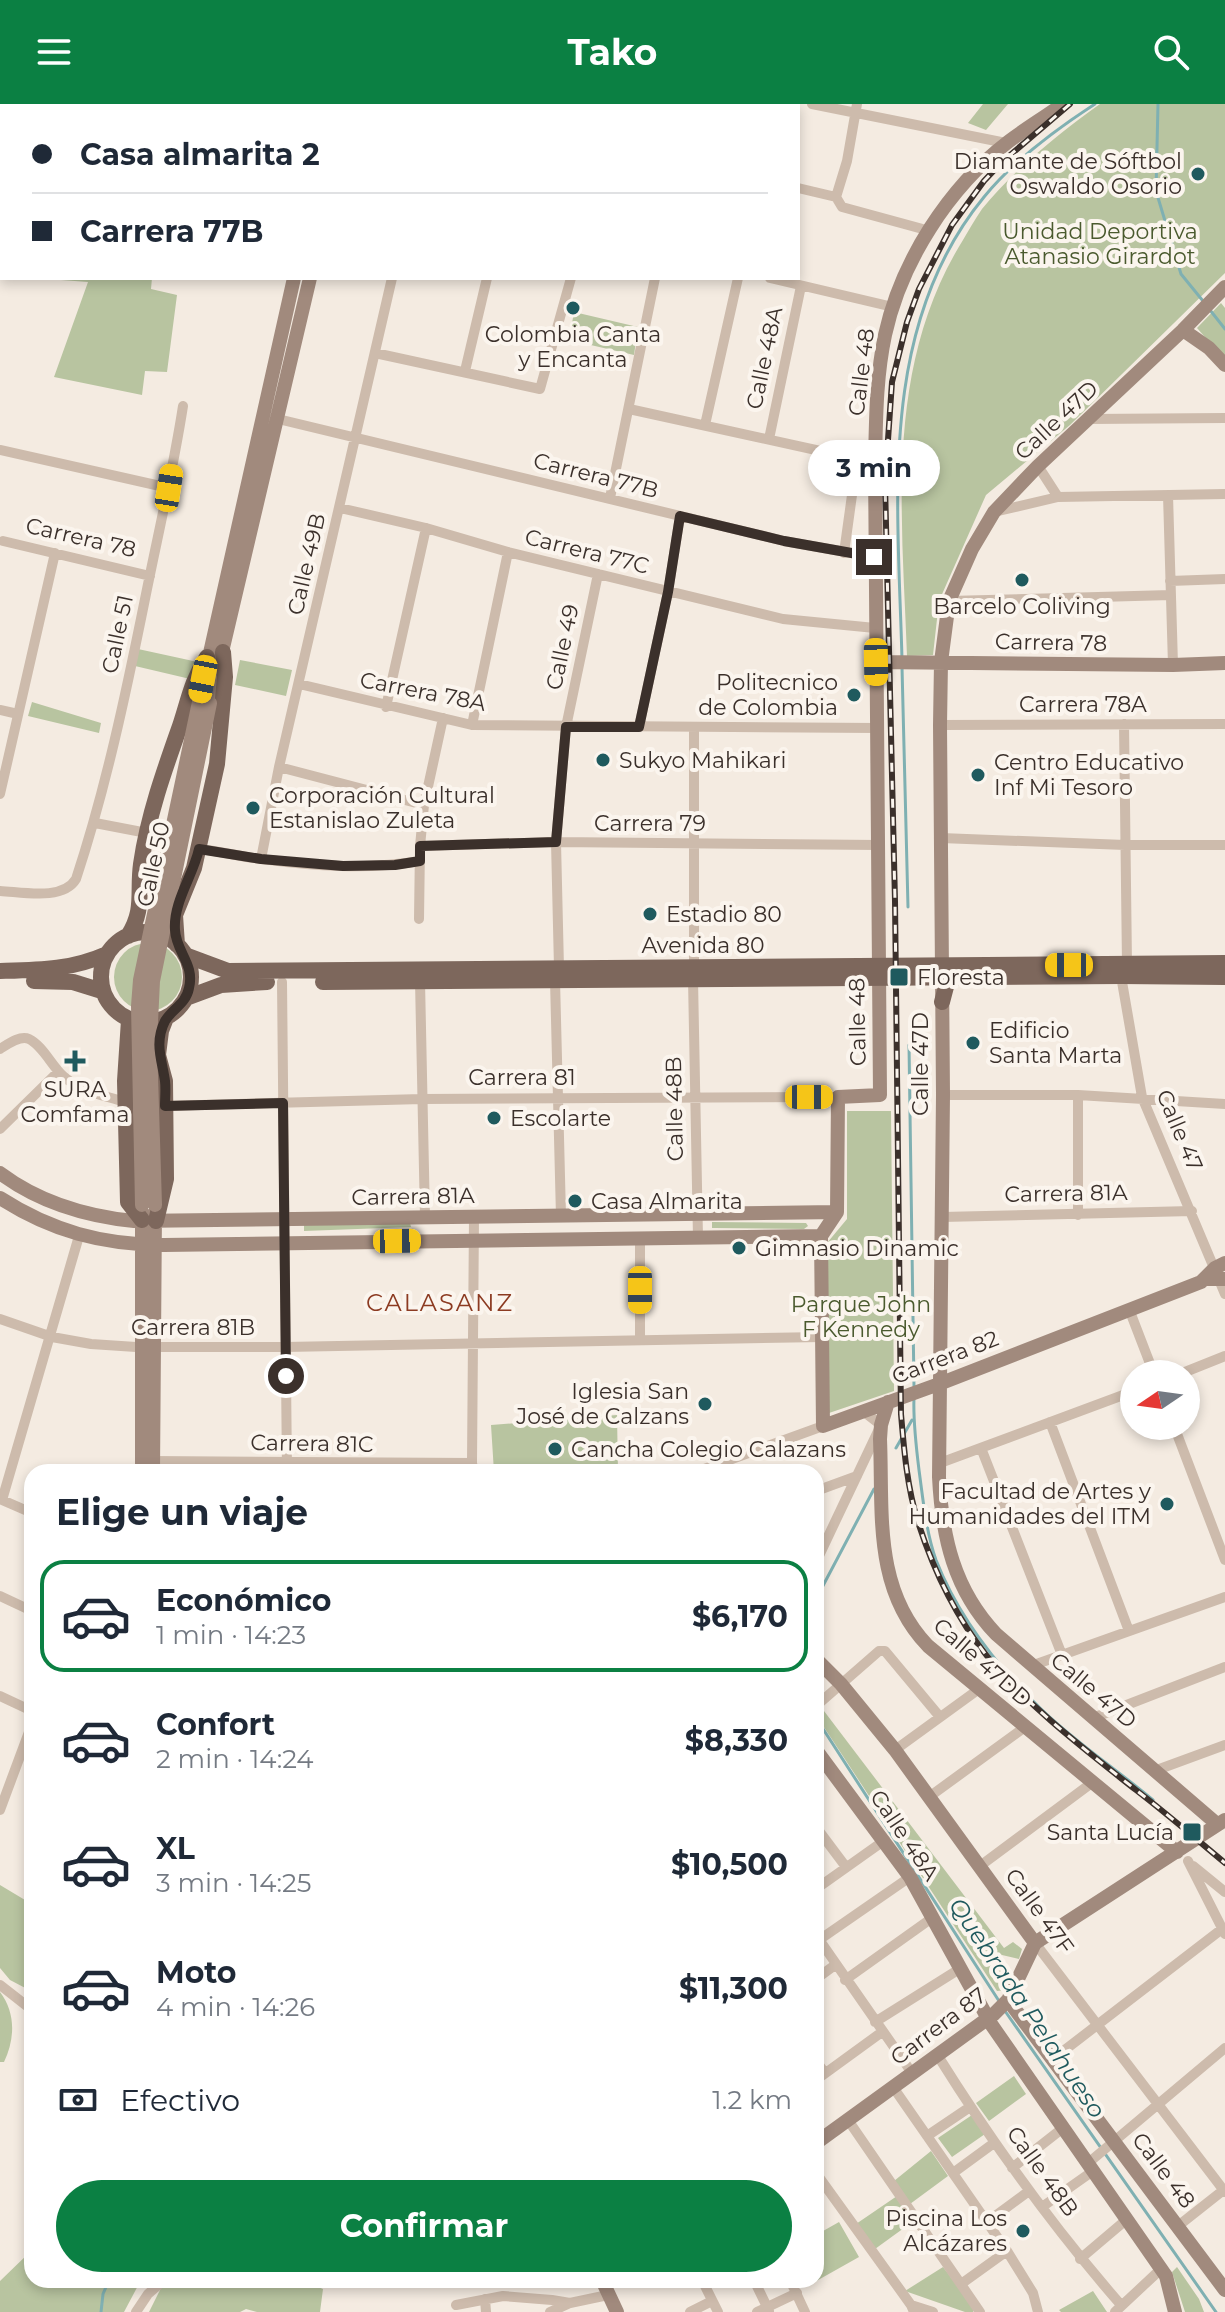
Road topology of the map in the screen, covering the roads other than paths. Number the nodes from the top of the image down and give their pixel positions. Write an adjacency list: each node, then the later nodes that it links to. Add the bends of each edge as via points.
1 (812, 104): 3 (street)
2 (1057, 106): 4 (street, Calle 48)
3 (856, 109): 4 (street); 6 (street)
4 (1006, 143): 7 (street, Calle 48, via 959,188)
5 (800, 188): 6 (street)
6 (836, 197): 7 (street, via 842,207)
7 (930, 231): 18 (street, Calle 48)
8 (294, 280): 57 (street, Calle 50)
9 (310, 280): 26 (street, Calle 50)
10 (392, 280): 20 (street, Calle 49B)
11 (487, 280): 22 (street)
12 (570, 280): 22 (street, via 540,389)
13 (655, 280): 24 (street)
14 (738, 280): 28 (street)
15 (778, 280): 16 (street)
16 (801, 286): 18 (street); 30 (street, Calle 48A)
17 (1220, 296): 19 (street, Calle 47D)
18 (893, 307): 33 (street, Calle 48, via 878,376)
19 (1188, 325): 21 (street); 27 (street, Calle 47D)
20 (375, 353): 22 (street); 29 (street, Calle 49B)
21 (1225, 365)
22 (465, 371)
23 (183, 406): 35 (street, Calle 51)
24 (629, 409): 28 (street); 39 (street)
25 (1225, 418): 27 (street)
26 (278, 419): 29 (street); 57 (street, Calle 50)
27 (1089, 419): 34 (street, Calle 47D)
28 (705, 425): 30 (street)
29 (356, 436): 39 (street, Carrera 77B); 40 (street, Calle 49B)
30 (769, 439): 32 (street)
31 (0, 450): 35 (street)
32 (857, 459): 33 (street); 47 (street)
33 (875, 463): 48 (street, Calle 48)
34 (1038, 466): 38 (street); 41 (street, Calle 47D)
35 (169, 488): 50 (street, Calle 51)
36 (1225, 494): 37 (street)
37 (1168, 495): 38 (street); 52 (street)
38 (1058, 497): 41 (street)
39 (610, 498): 42 (street, Carrera 77B)
40 (340, 508): 43 (street, Carrera 77C); 62 (street, Calle 49B)
41 (994, 512): 55 (street, Calle 47D)
42 (680, 516): 47 (street, Carrera 77B); 53 (street)
43 (426, 528): 45 (street, Carrera 77C); 63 (street)
44 (3, 541): 46 (street, Carrera 78)
45 (508, 552): 49 (street, Carrera 77C); 69 (street)
46 (55, 553): 50 (street, Carrera 78); 65 (street)
47 (844, 553): 48 (street, Carrera 77B)
48 (874, 557): 56 (street, Calle 48)
49 (598, 574): 53 (street, Carrera 77C); 71 (street, Calle 49)
50 (150, 576): 78 (street, Calle 51)
51 (1225, 579): 52 (street)
52 (1170, 581): 54 (street)
53 (668, 592): 56 (street, Carrera 77C, via 783,619); 72 (street)
54 (1171, 595): 55 (street); 61 (street)
55 (949, 601): 59 (street, Calle 47D)
56 (875, 628): 58 (street, Calle 48)
57 (215, 655): 79 (main road, via 194,678); 87 (main road, via 225,677 218,754); 130 (street, Calle 50, bridge, via 140,980)
58 (876, 662): 59 (street, Carrera 78); 74 (street, Calle 48)
59 (941, 662): 61 (street, Carrera 78); 70 (street, Calle 47D)
60 (1225, 663): 61 (street, Carrera 78)
61 (1173, 665)
62 (299, 684): 63 (street, Carrera 78A); 75 (street, Calle 49B)
63 (386, 707): 66 (street, Carrera 78A)
64 (0, 710): 65 (street)
65 (18, 714): 76 (street)
66 (443, 718): 69 (street, Carrera 78A); 77 (street)
67 (1124, 724): 68 (street, Carrera 78A); 70 (street, Carrera 78A); 84 (street, Calle 47)
68 (1225, 724)
69 (472, 725): 71 (street, Carrera 78A)
70 (940, 725): 80 (street, Calle 47D)
71 (566, 727): 72 (street, Carrera 78A); 81 (street, Calle 49)
72 (639, 727): 73 (street, Carrera 78A)
73 (694, 728): 74 (street, Carrera 78A); 82 (street, Calle 48B)
74 (877, 728): 83 (street, Calle 48)
75 (279, 767): 77 (street); 88 (street, Calle 49B)
76 (0, 794)
77 (424, 805): 86 (street)
78 (95, 823): 79 (street); 90 (street, Calle 51, via 73,885 58,892)
79 (147, 833): 92 (main road, via 140,910)
80 (941, 838): 84 (street); 101 (street, Calle 47D)
81 (556, 842): 82 (street, Carrera 79); 86 (street, Carrera 79); 100 (street, Calle 49)
82 (694, 843): 83 (street, Carrera 79); 99 (street, Calle 48B)
83 (879, 845): 98 (street, Calle 48)
84 (1125, 845): 85 (street); 96 (street, Calle 47)
85 (1225, 845)
86 (420, 846): 89 (street)
87 (199, 849): 88 (street); 93 (main road, via 175,915)
88 (261, 859): 89 (street, via 343,866)
89 (420, 861): 91 (street)
90 (0, 891)
91 (419, 919)
92 (128, 936): 93 (main road, via 154,933); 94 (main road)
93 (181, 950): 100 (main road, Avenida 80, via 228,971); 107 (main road, via 191,976)
94 (107, 954): 97 (main road, via 63,969); 106 (main road)
95 (1225, 963): 96 (main road, Avenida 80)
96 (1124, 970): 101 (main road, Avenida 80); 102 (main road, Avenida 80); 117 (street, Calle 47)
97 (0, 971)
98 (878, 972): 99 (main road, Avenida 80); 101 (main road, Avenida 80); 116 (street, Calle 48)
99 (693, 973): 100 (main road, Avenida 80); 118 (street, Calle 48B)
100 (557, 974): 104 (main road, Avenida 80); 120 (street, Calle 49)
101 (945, 974): 108 (main road)
102 (1225, 977)
103 (0, 981): 106 (main road, via 67,981)
104 (420, 981): 105 (main road, Avenida 80); 119 (street)
105 (282, 982): 107 (main road, Avenida 80, via 221,985); 122 (street)
106 (102, 991): 110 (main road, via 113,1009)
107 (186, 998): 109 (main road)
108 (942, 1002): 113 (street, Calle 47D)
109 (166, 1018): 110 (main road); 124 (main road, via 158,1055)
110 (129, 1020): 121 (main road)
111 (0, 1049): 112 (street, via 30,1039)
112 (58, 1072): 121 (street, via 84,1090); 125 (street)
113 (943, 1095): 114 (street); 136 (street, Calle 47D)
114 (1078, 1095): 117 (street); 132 (street)
115 (838, 1097): 116 (street, Carrera 81); 118 (street, Carrera 81); 129 (street)
116 (879, 1097)
117 (1142, 1097): 123 (street); 128 (street, Calle 47)
118 (695, 1098): 120 (street, Carrera 81); 131 (street, Calle 48B)
119 (422, 1099): 120 (street, Carrera 81); 122 (street, Carrera 81); 134 (street)
120 (558, 1099): 133 (street, Calle 49)
121 (125, 1102): 130 (main road, via 128,1202)
122 (283, 1103): 124 (street, Carrera 81); 137 (street)
123 (1225, 1104)
124 (165, 1106): 130 (main road, via 166,1179)
125 (0, 1129)
126 (0, 1173): 130 (street, Carrera 81A, via 65,1208 104,1217)
127 (0, 1198): 138 (street, Carrera 81A)
128 (1192, 1211): 132 (street, Carrera 81A); 145 (street, Calle 47)
129 (837, 1212): 131 (street, Carrera 81A); 139 (street)
130 (149, 1213): 137 (street, Carrera 81A); 144 (street, Calle 50)
131 (698, 1214): 133 (street, Carrera 81A); 141 (street, Calle 48B)
132 (1078, 1215): 136 (street, Carrera 81A)
133 (561, 1216): 135 (street, Carrera 81A)
134 (425, 1217): 135 (street, Carrera 81A); 137 (street, Carrera 81A)
135 (474, 1217): 142 (street)
136 (942, 1217): 157 (street, Calle 47D)
137 (284, 1220): 143 (street)
138 (79, 1236): 144 (street, Carrera 81A); 148 (street)
139 (821, 1236): 141 (street, Carrera 81A); 149 (street)
140 (640, 1238): 141 (street, Carrera 81A); 142 (street, Carrera 81A); 150 (street)
141 (698, 1238)
142 (474, 1240): 143 (street, Carrera 81A); 151 (street)
143 (284, 1243): 144 (street, Carrera 81A); 153 (street)
144 (149, 1245): 152 (street, Calle 50)
145 (1219, 1277): 146 (street, Carrera 82)
146 (1129, 1309): 155 (street); 157 (street, Carrera 82)
147 (0, 1319): 148 (street, Carrera 81B)
148 (52, 1337): 152 (street, Carrera 81B); 173 (street)
149 (822, 1337): 150 (street, Carrera 81B); 163 (street)
150 (640, 1339): 151 (street, Carrera 81B)
151 (475, 1344): 153 (street, Carrera 81B); 169 (street)
152 (148, 1347): 153 (street, Carrera 81B); 167 (street, Calle 50)
153 (285, 1347): 168 (street)
154 (1225, 1356): 156 (street)
155 (1149, 1360)
156 (1200, 1366)
157 (939, 1384): 159 (street, Carrera 82); 166 (street, Calle 47D)
158 (1120, 1396): 161 (street)
159 (892, 1400): 160 (street, Carrera 82); 162 (street, Calle 47DD)
160 (863, 1411): 162 (street); 163 (street, Carrera 82)
161 (1050, 1422): 165 (street); 181 (street)
162 (881, 1425): 171 (street); 187 (street, Calle 47DD, via 886,1570 893,1592 919,1637)
163 (823, 1426): 170 (street, Carrera 82)
164 (1180, 1440): 175 (street)
165 (981, 1448): 166 (street); 182 (street)
166 (940, 1463): 183 (street, Calle 47D, via 944,1530 959,1580 983,1620)
167 (149, 1464)
168 (287, 1464)
169 (473, 1464)
170 (720, 1464)
171 (857, 1476): 172 (street); 176 (street)
172 (824, 1488)
173 (1, 1500): 174 (street)
174 (24, 1510)
175 (1220, 1535): 177 (street)
176 (824, 1545)
177 (1225, 1560)
178 (0, 1596): 180 (street)
179 (1225, 1597): 181 (street)
180 (24, 1607)
181 (1129, 1631): 182 (street)
182 (1062, 1655): 183 (street)
183 (1031, 1666): 192 (street, Calle 47D)
184 (824, 1667): 186 (street, Calle 47F)
185 (1225, 1667): 192 (street)
186 (841, 1684): 189 (street); 191 (street, via 885,1651); 196 (street, Calle 47F)
187 (979, 1689): 191 (street); 193 (street, Calle 47DD)
188 (0, 1696): 190 (street)
189 (824, 1699)
190 (24, 1707)
191 (940, 1717): 196 (street)
192 (1093, 1718): 198 (street, Calle 47D)
193 (1025, 1727): 199 (street, Calle 47DD); 201 (street)
194 (24, 1745): 200 (street)
195 (1225, 1745): 198 (street)
196 (895, 1750): 201 (street, Calle 47F)
197 (824, 1770): 205 (street, Calle 48A)
198 (1154, 1771): 203 (street, Calle 47D)
199 (1093, 1782): 206 (street, Calle 47DD); 207 (street)
200 (5, 1785): 202 (street)
201 (929, 1797): 207 (street, Calle 47F)
202 (0, 1810)
203 (1222, 1825): 206 (street)
204 (824, 1838): 208 (street)
205 (885, 1840): 208 (street); 209 (street, Calle 48A)
206 (1182, 1856): 211 (street, Calle 47DD); 213 (street, Calle 47DD); 215 (street)
207 (980, 1866): 215 (street, Calle 47F)
208 (846, 1867): 210 (street)
209 (910, 1877): 212 (street, Calle 48A); 214 (street)
210 (824, 1883)
211 (1225, 1892)
212 (932, 1918): 218 (street, Calle 48A); 220 (street)
213 (1224, 1932): 224 (street)
214 (824, 1933)
215 (1035, 1943): 223 (street, Carrera 87); 224 (street, Calle 47F)
216 (824, 1948): 217 (street)
217 (835, 1965): 219 (street); 220 (street)
218 (961, 1968): 223 (street, Calle 48A); 225 (street)
219 (824, 1973)
220 (845, 1980): 225 (street)
221 (0, 1985): 222 (street)
222 (24, 2004)
223 (999, 2009): 227 (street, Carrera 87); 228 (street, Calle 48); 235 (street, Calle 48A)
224 (1097, 2024): 228 (street); 232 (street, Calle 47F)
225 (878, 2027): 229 (street); 230 (street)
226 (1225, 2048): 232 (street)
227 (938, 2056): 229 (street, Carrera 87); 233 (street, Calle 48B)
228 (1053, 2059): 239 (street, Calle 48)
229 (912, 2073): 231 (street, Carrera 87)
230 (824, 2074)
231 (893, 2087): 234 (street, Carrera 87); 237 (street)
232 (1159, 2105): 239 (street); 244 (street, Calle 47F)
233 (970, 2107): 237 (street); 238 (street, Calle 48B)
234 (848, 2120): 236 (street, Carrera 87); 253 (street)
235 (1063, 2128): 240 (street, Calle 48A); 241 (street)
236 (824, 2136)
237 (927, 2136): 242 (street)
238 (994, 2143): 241 (street, Calle 48B); 242 (street)
239 (1112, 2143): 240 (street); 249 (street, Calle 48)
240 (1091, 2165): 246 (street); 247 (street, Calle 48A)
241 (1012, 2168): 245 (street, Calle 48B)
242 (953, 2173): 248 (street)
243 (824, 2184): 266 (street)
244 (1225, 2190): 249 (street)
245 (1029, 2191): 246 (street, Calle 48B); 248 (street)
246 (1042, 2207): 251 (street, Calle 48B)
247 (1126, 2220): 251 (street); 252 (street, Calle 48A)
248 (987, 2222): 250 (street)
249 (1178, 2226): 259 (street, Calle 48)
250 (1007, 2251): 253 (street); 278 (street, via 1033,2293)
251 (1080, 2259): 267 (street, Calle 48B)
252 (1161, 2269): 267 (street); 279 (street)
253 (961, 2284): 277 (street)
254 (155, 2288): 269 (street)
255 (605, 2288): 261 (street)
256 (706, 2288): 263 (street)
257 (757, 2288): 268 (street)
258 (794, 2288): 260 (street)
259 (1225, 2290)
260 (797, 2293): 268 (street); 275 (street)
261 (608, 2295): 264 (street); 272 (street)
262 (485, 2299): 264 (street); 265 (street); 270 (street)
263 (712, 2301): 273 (street); 274 (street)
264 (570, 2303): 271 (street)
265 (456, 2305)
266 (912, 2308): 276 (street)
267 (1118, 2309)
268 (764, 2310)
269 (136, 2312)
270 (486, 2312)
271 (550, 2312)
272 (617, 2312)
273 (690, 2312)
274 (718, 2312)
275 (805, 2312)
276 (933, 2312)
277 (980, 2312)
278 (1038, 2312)
279 (1175, 2312)

